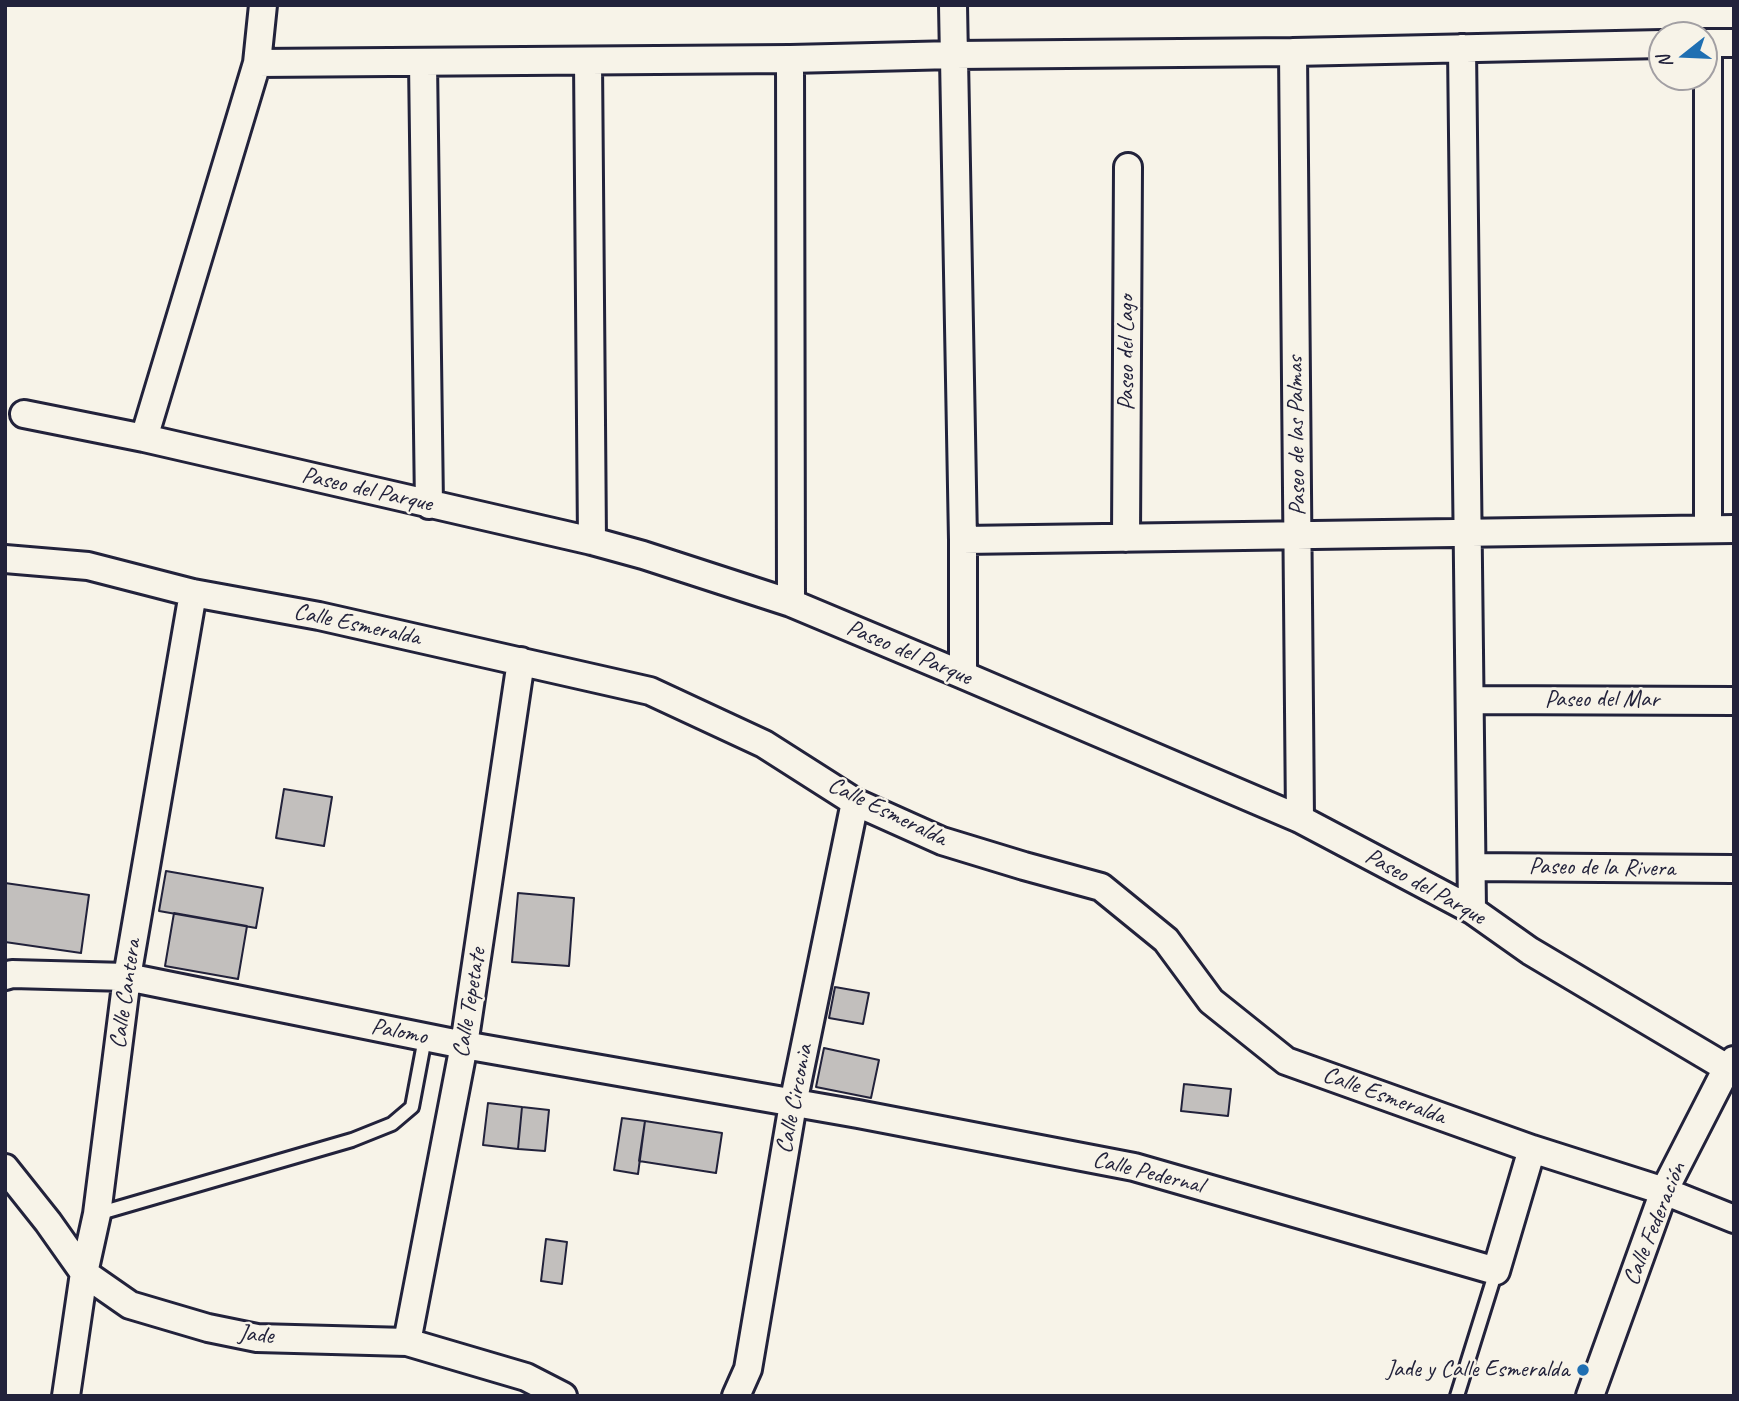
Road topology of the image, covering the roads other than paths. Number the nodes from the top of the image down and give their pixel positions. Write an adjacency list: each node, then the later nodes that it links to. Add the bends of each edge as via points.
1 (264, 5): 10 (street)
2 (953, 5): 6 (street)
3 (1648, 44): 4 (street)
4 (1462, 48): 5 (street); 17 (street)
5 (1293, 52): 6 (street); 18 (street, Paseo de las Palmas)
6 (954, 55): 7 (street); 20 (street)
7 (790, 59): 8 (street); 24 (street)
8 (588, 61): 9 (street); 21 (street)
9 (423, 62): 10 (street); 15 (street)
10 (257, 63): 14 (street)
11 (1716, 91): 16 (street)
12 (1128, 167): 19 (street, Paseo del Lago)
13 (24, 414): 14 (street, Paseo del Parque)
14 (144, 438): 15 (street, Paseo del Parque)
15 (429, 505): 21 (street, Paseo del Parque)
16 (1721, 529): 17 (street)
17 (1468, 533): 18 (street); 27 (street)
18 (1298, 535): 19 (street); 30 (street, Paseo de las Palmas)
19 (1126, 538): 20 (street)
20 (963, 540): 26 (street)
21 (592, 541): 24 (street, Paseo del Parque)
22 (5, 559): 23 (street, Calle Esmeralda, via 88,566)
23 (192, 593): 25 (street, Calle Esmeralda); 35 (street, Calle Cantera)
24 (791, 603): 26 (street, Paseo del Parque)
25 (521, 661): 29 (street, Calle Esmeralda, via 650,691 764,744); 37 (street, Calle Tepetate)
26 (963, 675): 30 (street, Paseo del Parque)
27 (1470, 700): 28 (street, Paseo del Mar); 31 (street)
28 (1734, 701)
29 (855, 802): 39 (street, Calle Circonia); 40 (street, Calle Esmeralda, via 942,841 1101,887 1166,940 1211,1000 1286,1061)
30 (1300, 819): 33 (street, Paseo del Parque)
31 (1472, 867): 32 (street, Paseo de la Rivera); 33 (street)
32 (1732, 869)
33 (1472, 911): 38 (street, Paseo del Parque, via 1530,951)
34 (5, 976): 35 (street, Palomo)
35 (127, 977): 36 (street, Palomo); 43 (street, Calle Cantera)
36 (425, 1038): 37 (street, Palomo); 43 (lane, via 412,1107 392,1125)
37 (464, 1045): 39 (street, Palomo); 47 (street, Calle Tepetate)
38 (1730, 1064): 42 (street, Calle Federación)
39 (793, 1104): 45 (street, Calle Pedernal, via 1134,1167); 50 (street, Calle Circonia, via 748,1369)
40 (1532, 1149): 42 (street, Calle Esmeralda); 45 (street)
41 (5, 1168): 46 (street, Jade)
42 (1664, 1191): 44 (street, Calle Esmeralda); 52 (street, Calle Federación)
43 (97, 1214): 46 (street, Calle Cantera)
44 (1734, 1219)
45 (1496, 1271): 51 (lane)
46 (84, 1273): 47 (street, Jade, via 130,1305 208,1328 257,1338); 48 (street, Calle Cantera)
47 (407, 1342): 49 (street, Jade, via 526,1377)
48 (66, 1396)
49 (563, 1396)
50 (736, 1396)
51 (1457, 1396)
52 (1590, 1396)

